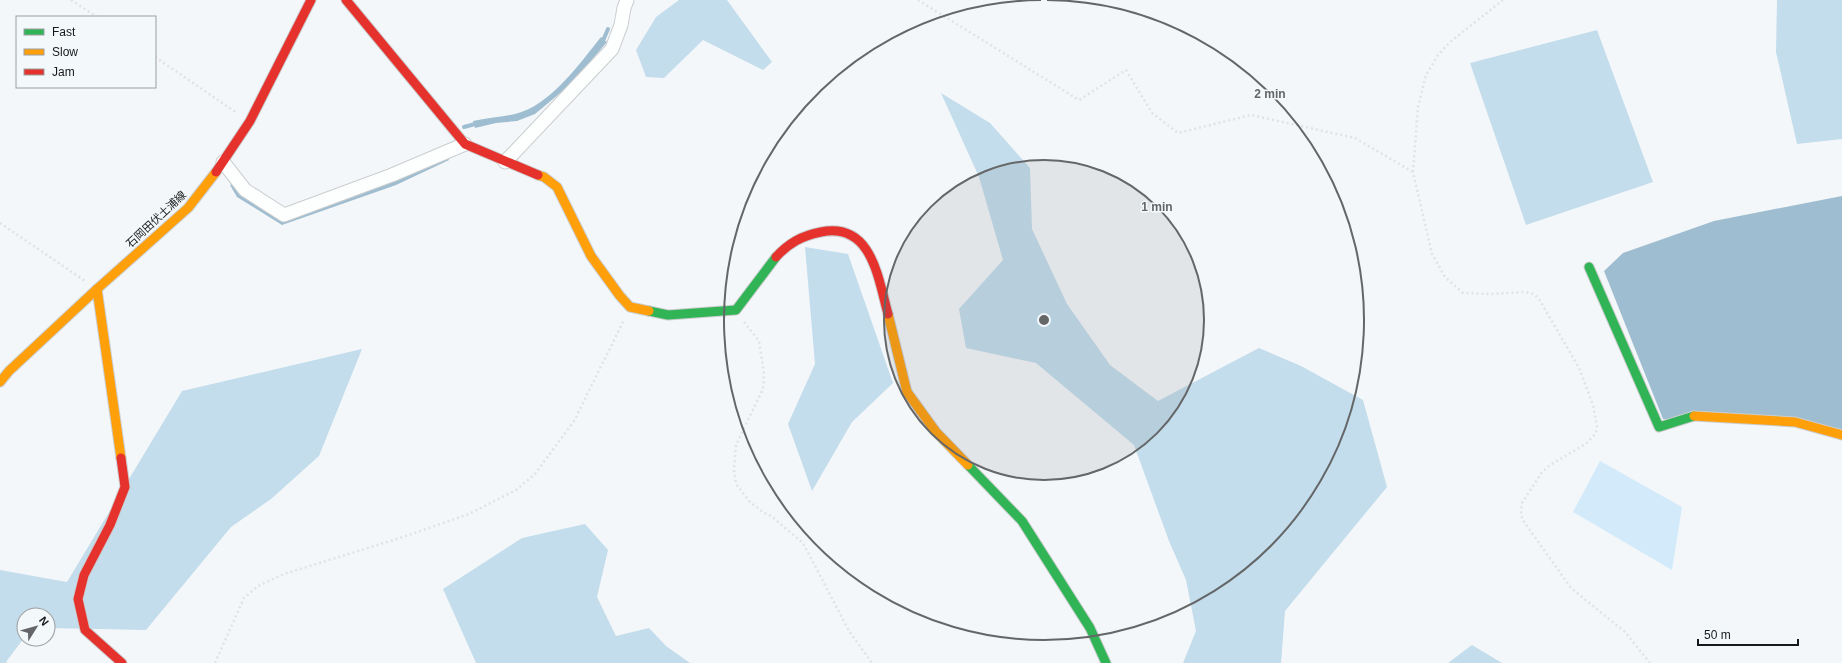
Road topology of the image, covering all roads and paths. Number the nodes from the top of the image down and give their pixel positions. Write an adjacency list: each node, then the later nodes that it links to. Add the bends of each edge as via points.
1 (72, 0): 7 (path)
2 (311, 0): 9 (street, 石岡田伏土浦線)
3 (346, 0): 10 (street)
4 (627, 0): 12 (street, via 612,49)
5 (918, 0): 13 (path, via 1079,100 1126,70 1152,113 1178,133 1251,115 1355,138)
6 (1503, 0): 13 (path, via 1450,42 1438,55 1426,75 1418,107)
7 (95, 16)
8 (156, 58): 9 (path)
9 (250, 121): 11 (street, 石岡田伏土浦線)
10 (465, 144): 11 (street, via 392,175 284,215 245,190); 12 (street)
11 (223, 162): 16 (street, 石岡田伏土浦線, via 188,208)
12 (505, 162): 17 (street, via 544,177 557,187 591,256)
13 (1413, 172): 25 (path, via 1432,254 1445,277 1463,293 1534,294 1579,368 1593,405 1596,433 1586,443 1542,472 1522,503 1520,514 1571,588 1625,632)
14 (0, 223): 16 (path)
15 (1589, 267): 20 (street, via 1659,427 1689,416 1701,415 1795,422)
16 (97, 289): 19 (street, 石岡田伏土浦線); 21 (street, via 125,487 110,525 84,575 78,599 85,630)
17 (630, 307): 18 (street, via 668,315); 22 (path, via 574,421 535,474 516,490 469,514 284,574 258,586 244,598)
18 (736, 310): 23 (path, via 759,341 764,374 763,389 736,445 736,484 750,502 803,543 849,631); 24 (street, via 788,244 810,234 826,231 845,232 861,242 873,261 900,355 907,392 936,432 1022,522 1090,628)
19 (0, 382)
20 (1842, 435)
21 (122, 663)
22 (215, 663)
23 (872, 663)
24 (1106, 663)
25 (1650, 663)

